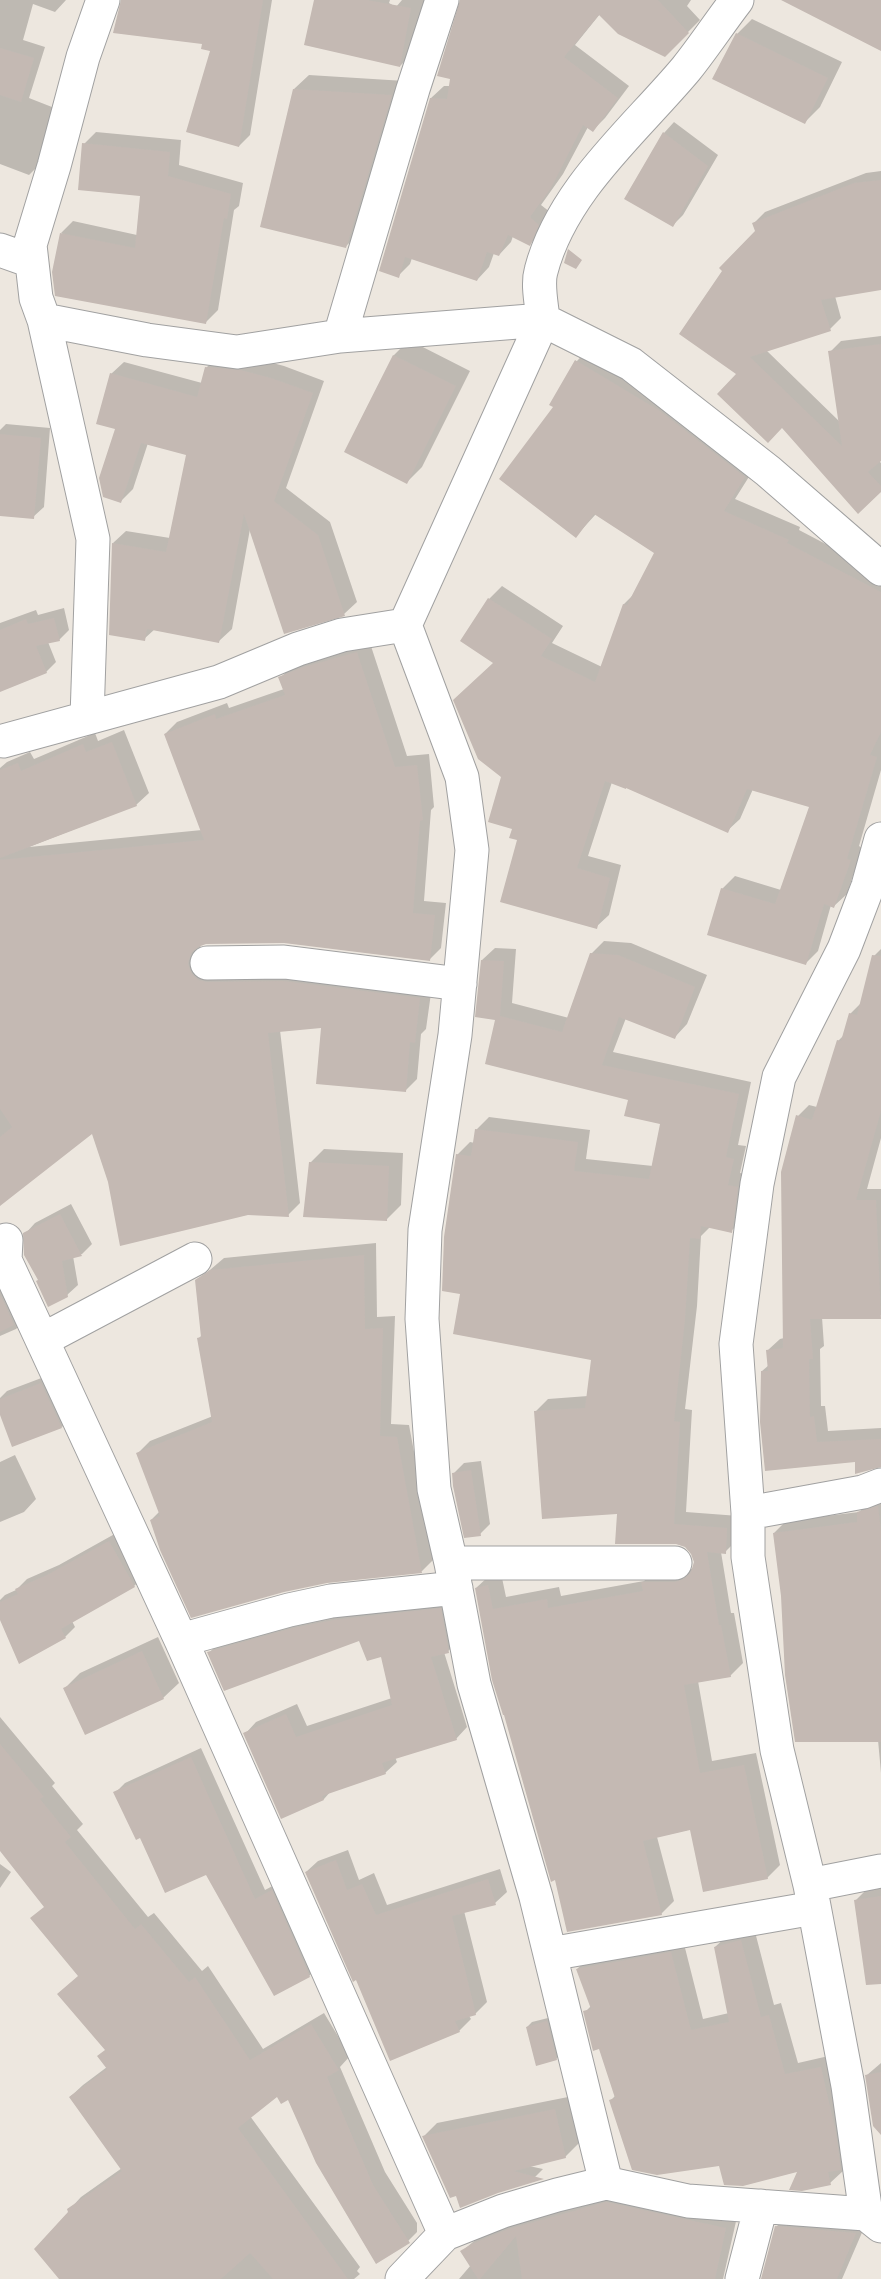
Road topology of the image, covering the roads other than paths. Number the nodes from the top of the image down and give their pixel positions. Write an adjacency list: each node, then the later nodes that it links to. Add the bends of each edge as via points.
1 (103, 0): 5 (street, via 30,245)
2 (442, 0): 8 (street)
3 (737, 0): 7 (street, via 687,69 642,116 554,229 540,273)
4 (0, 250): 5 (street)
5 (31, 261): 6 (street, via 36,298)
6 (44, 320): 8 (street, via 237,352); 11 (street, via 93,539)
7 (543, 320): 8 (street); 9 (street, via 631,364 768,471); 10 (street)
8 (340, 336)
9 (881, 569)
10 (405, 625): 11 (street, via 342,635 219,682); 15 (street, via 462,777 472,850)
11 (87, 717): 12 (street)
12 (3, 741)
13 (881, 839): 20 (street, via 844,950 779,1077 757,1184 736,1344)
14 (207, 963): 15 (street, via 284,962)
15 (460, 984): 22 (street, via 425,1230 422,1319 434,1489)
16 (6, 1240): 18 (street, via 5,1260)
17 (195, 1259): 18 (street)
18 (42, 1340): 23 (street)
19 (881, 1485): 20 (street, via 863,1492)
20 (747, 1513): 25 (street, via 748,1557 777,1750)
21 (675, 1563): 22 (street)
22 (453, 1576): 23 (street, via 289,1610); 26 (street, via 474,1684)
23 (181, 1640): 30 (street)
24 (881, 1871): 25 (street)
25 (812, 1897): 26 (street); 29 (street)
26 (550, 1953): 27 (street)
27 (606, 2183): 28 (street, via 688,2201); 30 (street, via 503,2211)
28 (761, 2206): 29 (street); 32 (street)
29 (874, 2220)
30 (446, 2234): 31 (street)
31 (402, 2279)
32 (742, 2279)

